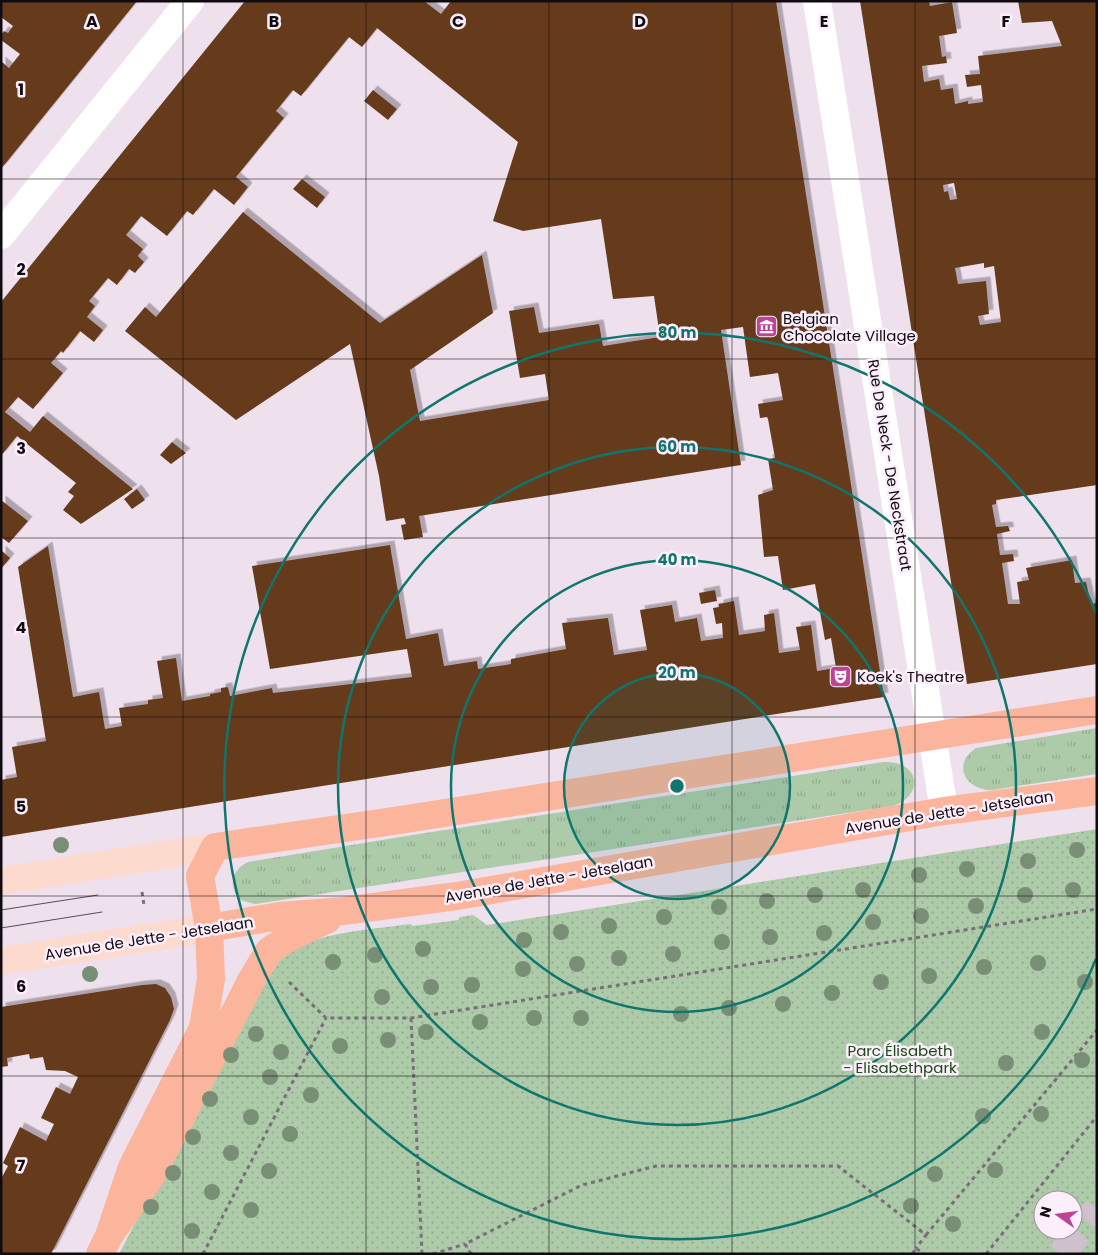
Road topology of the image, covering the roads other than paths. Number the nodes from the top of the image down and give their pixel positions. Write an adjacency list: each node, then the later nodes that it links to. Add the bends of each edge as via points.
1 (190, 1): 3 (street)
2 (817, 1): 5 (street, Rue De Neck - De Neckstraat)
3 (1, 236)
4 (1097, 710): 5 (main road)
5 (932, 736): 7 (street, Rue De Neck - De Neckstraat); 8 (main road)
6 (1097, 791): 7 (main road, Avenue de Jette - Jetselaan)
7 (944, 810): 10 (main road, Avenue de Jette - Jetselaan, via 457,896)
8 (215, 847): 9 (main road); 11 (main road, via 200,876)
9 (1, 881)
10 (343, 912): 11 (main road, Avenue de Jette - Jetselaan, via 280,916); 13 (main road, via 288,938 269,951 151,1176)
11 (210, 928): 12 (main road, Avenue de Jette - Jetselaan); 13 (main road, via 211,979 203,1028 132,1167)
12 (1, 961)
13 (104, 1245)

